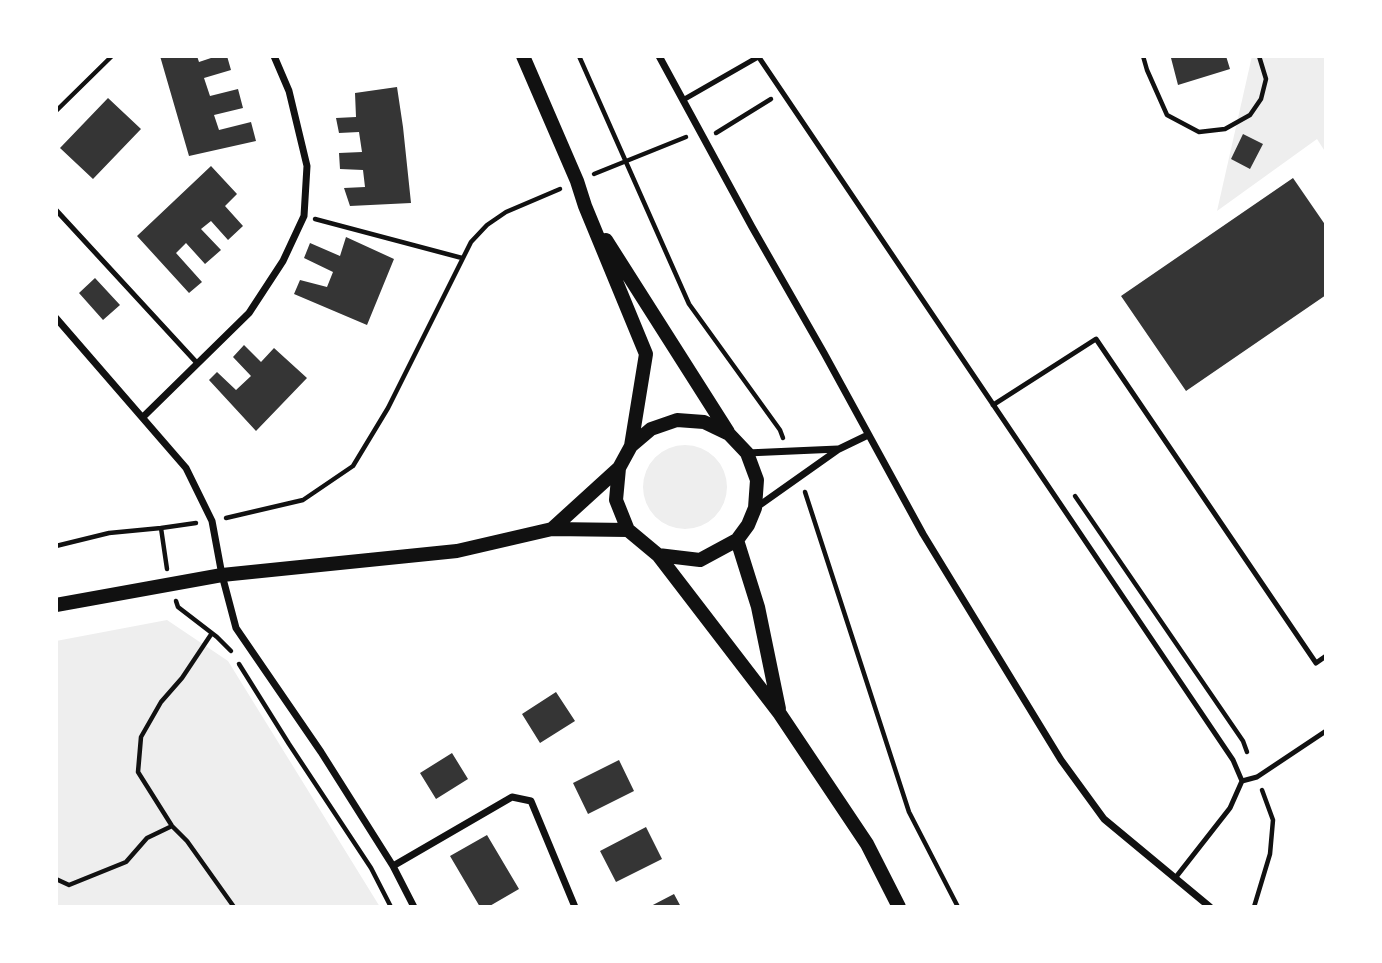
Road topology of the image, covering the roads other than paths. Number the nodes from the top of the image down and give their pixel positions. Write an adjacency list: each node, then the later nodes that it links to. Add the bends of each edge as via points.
1 (274, 56): 9 (street, via 289,91 307,166 304,216 283,261 249,313)
2 (523, 56): 6 (main road)
3 (659, 56): 5 (street)
4 (758, 56): 5 (lane); 10 (lane)
5 (683, 100): 13 (street)
6 (585, 206): 12 (main road); 14 (main road, via 646,354)
7 (56, 210): 9 (lane)
8 (56, 318): 11 (street)
9 (197, 363): 11 (street)
10 (993, 405): 25 (lane, via 1097,339 1316,663); 28 (lane, via 1233,760)
11 (143, 417): 23 (street, via 186,468 212,521)
12 (729, 434): 14 (main road, via 704,422 677,420 651,429); 16 (main road)
13 (868, 435): 15 (street); 30 (street, via 1061,760 1104,819)
14 (631, 446): 17 (main road)
15 (839, 449): 16 (street); 18 (street)
16 (747, 453): 18 (main road, via 757,480)
17 (619, 468): 19 (main road); 20 (main road, via 616,500)
18 (755, 508): 21 (main road)
19 (552, 529): 20 (main road); 23 (main road, via 457,551)
20 (628, 530): 22 (main road)
21 (737, 540): 22 (main road, via 700,560); 26 (main road, via 758,607)
22 (658, 555): 26 (main road)
23 (222, 575): 24 (main road); 29 (street, via 236,628)
24 (56, 605)
25 (1326, 656)
26 (780, 714): 33 (main road, via 867,844)
27 (1326, 731): 28 (lane, via 1257,777)
28 (1242, 781): 30 (lane, via 1230,808)
29 (393, 866): 31 (street); 32 (street, via 512,797 531,801)
30 (1175, 877): 34 (street)
31 (414, 907)
32 (575, 907)
33 (899, 907)
34 (1210, 907)

